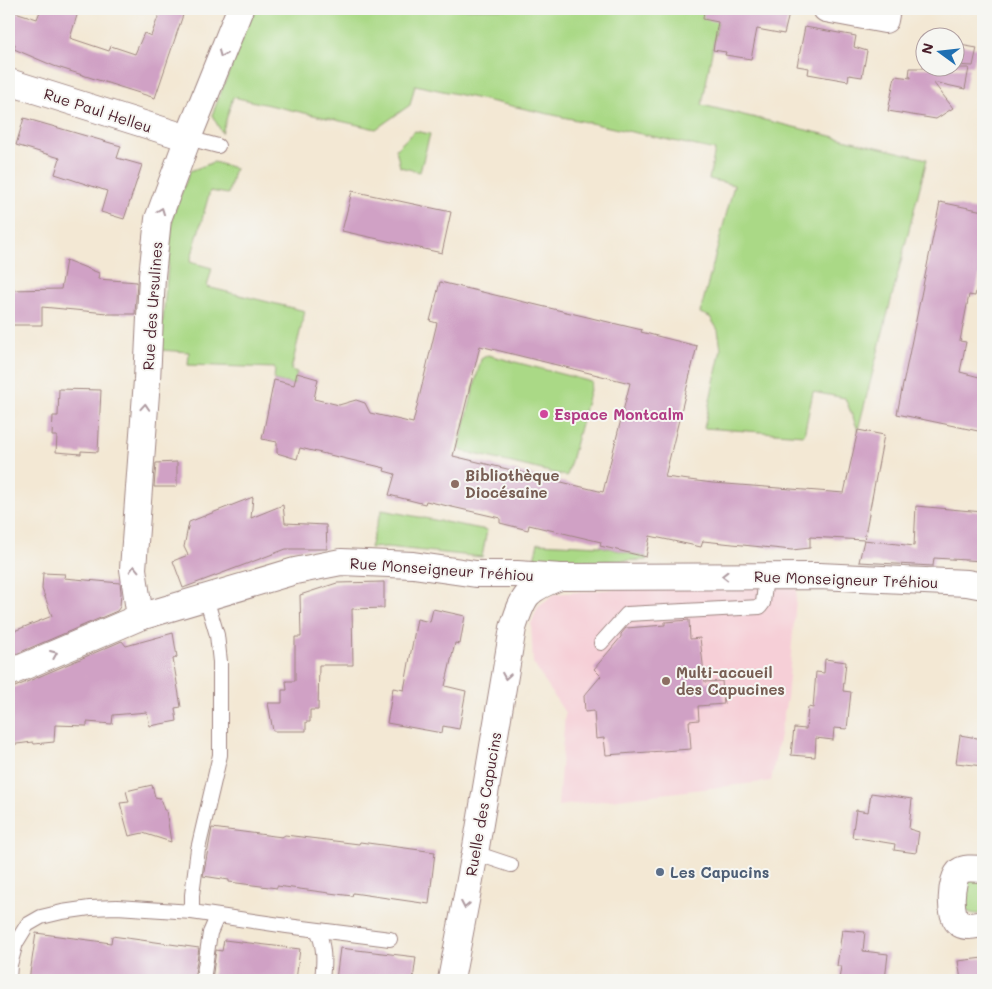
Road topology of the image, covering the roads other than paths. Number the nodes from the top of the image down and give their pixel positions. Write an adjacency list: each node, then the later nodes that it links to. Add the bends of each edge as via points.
1 (240, 9): 5 (street, Rue des Ursulines, one-way to 5)
2 (826, 9): 3 (street, via 885,20)
3 (887, 9)
4 (9, 82): 5 (street, Rue Paul Helleu)
5 (188, 138): 6 (lane); 12 (street, Rue des Ursulines, one-way to 5, via 133,569 152,276 158,219)
6 (218, 146)
7 (476, 574): 9 (street, Rue Monseigneur Tréhiou); 11 (street, Rue Monseigneur Tréhiou, via 412,565 340,562 295,570); 13 (street, Ruelle des Capucins, via 502,592)
8 (766, 576): 9 (street, Rue Monseigneur Tréhiou, one-way to 9); 10 (street, Rue Monseigneur Tréhiou); 14 (lane, via 764,603 760,607 627,614)
9 (560, 577): 13 (street, Ruelle des Capucins, via 528,594 521,604)
10 (983, 586)
11 (206, 598): 12 (street, Rue Monseigneur Tréhiou); 19 (lane, via 217,635 220,662 220,755 198,849)
12 (140, 617): 15 (street, Rue Monseigneur Tréhiou, one-way to 12)
13 (514, 628): 16 (street, Ruelle des Capucins, one-way to 16)
14 (601, 643)
15 (9, 673)
16 (475, 853): 17 (lane); 27 (street, Ruelle des Capucins, one-way to 27)
17 (511, 865)
18 (983, 869): 21 (street, via 958,873 952,911 960,924)
19 (192, 912): 20 (lane); 24 (lane, via 90,908 41,918 26,925 16,943)
20 (217, 917): 22 (lane); 25 (lane, via 210,933)
21 (983, 924)
22 (317, 930): 23 (lane); 26 (lane, via 323,944)
23 (390, 939)
24 (9, 979)
25 (203, 980)
26 (322, 980)
27 (451, 980)

